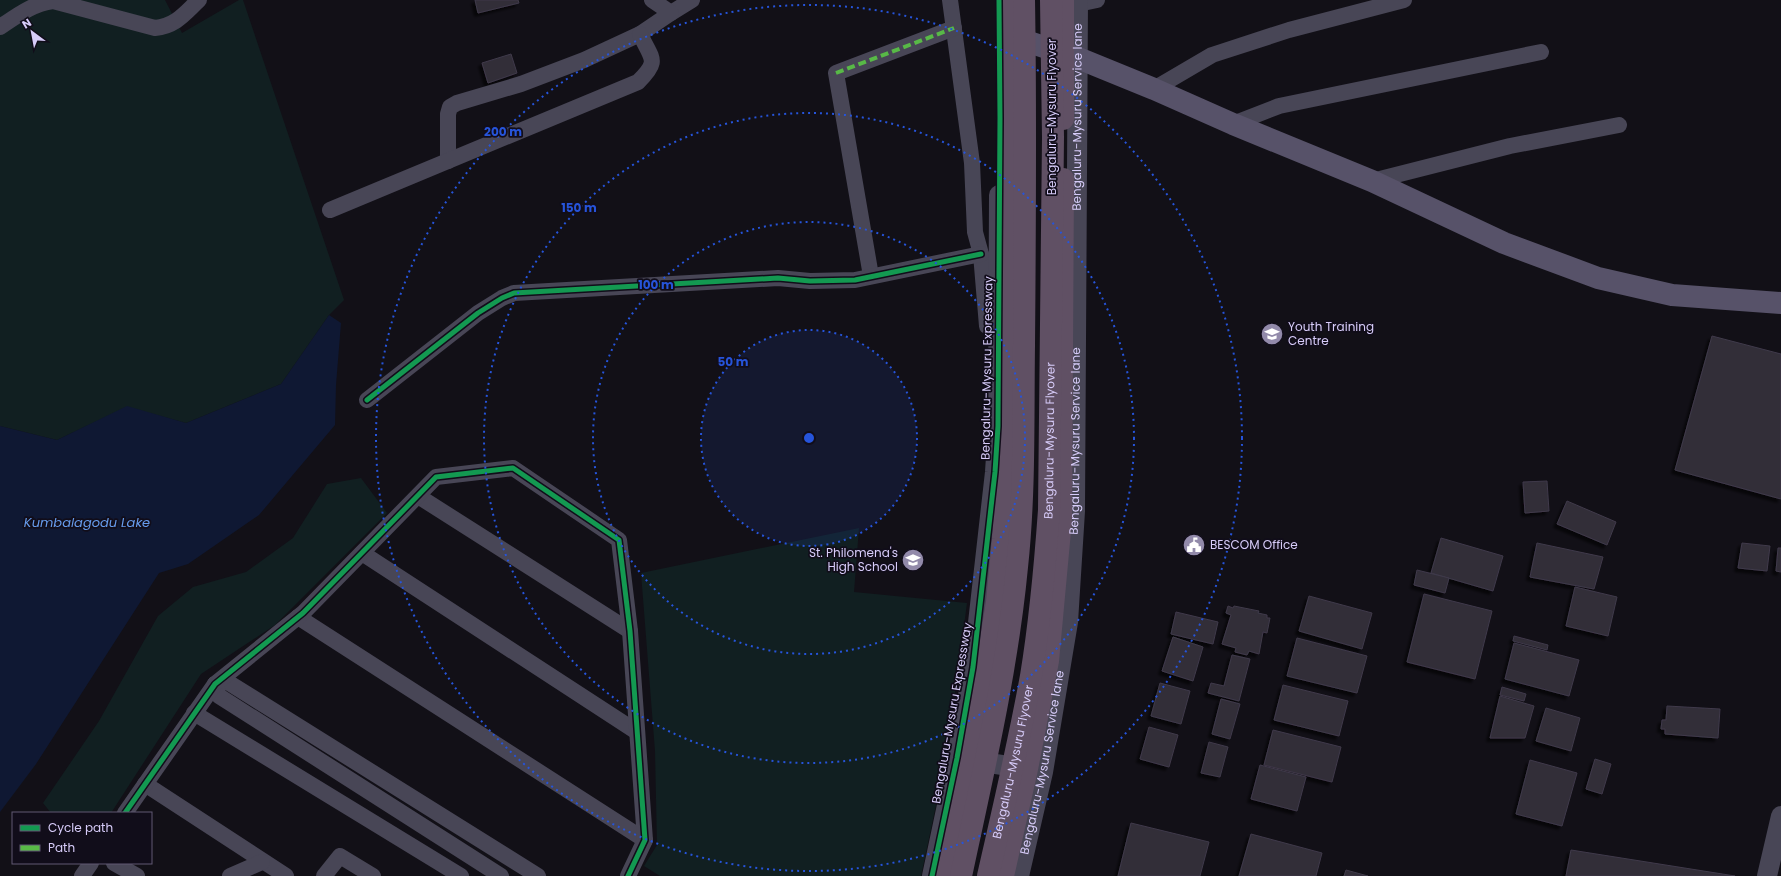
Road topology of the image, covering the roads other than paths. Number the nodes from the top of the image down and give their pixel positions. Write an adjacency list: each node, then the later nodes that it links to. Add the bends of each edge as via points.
1 (199, 0): 13 (street, via 167,27 156,28 54,1 40,3)
2 (652, 0): 12 (street)
3 (692, 0): 12 (street)
4 (950, 0): 14 (street)
5 (999, 0): 28 (street, Bengaluru-Mysuru Expressway)
6 (1007, 0): 16 (highway, Bengaluru-Mysuru Expressway)
7 (1024, 0): 60 (highway, bridge, via 1024,452 1018,565 996,714)
8 (1051, 0): 61 (highway, Bengaluru-Mysuru Flyover, bridge, via 1053,137 1048,524 1031,676)
9 (1097, 0): 11 (street)
10 (1404, 0): 19 (street, via 1289,30 1212,55)
11 (1073, 1): 18 (highway)
12 (671, 14): 15 (street)
13 (0, 26)
14 (954, 28): 25 (street, via 972,162 975,232); 26 (street, via 836,73)
15 (640, 34): 22 (street, via 584,60 450,107); 22 (street, via 652,63 651,69 638,82)
16 (1006, 34): 18 (main road); 37 (highway, Bengaluru-Mysuru Expressway, via 1010,230 1010,416 1007,477 997,602)
17 (1540, 52): 20 (street, via 1279,106)
18 (1071, 56): 19 (main road); 38 (highway, via 1061,520)
19 (1154, 89): 20 (main road)
20 (1232, 124): 23 (main road)
21 (1620, 125): 23 (street, via 1510,146)
22 (448, 161): 24 (street)
23 (1372, 181): 27 (main road, via 1504,243 1598,278 1672,295)
24 (330, 210)
25 (981, 254): 26 (street); 28 (street, via 987,326)
26 (871, 276): 29 (street, via 855,280 810,281 778,278 514,294 502,298 478,313)
27 (1781, 303)
28 (998, 326): 37 (street, Bengaluru-Mysuru Expressway, via 998,426 995,472)
29 (367, 400)
30 (418, 496): 31 (street); 33 (street); 33 (street, via 436,477 513,468 619,540)
31 (362, 553): 32 (street); 36 (street)
32 (298, 617): 34 (street); 42 (street)
33 (630, 631): 36 (street)
34 (215, 684): 35 (street); 43 (street, via 219,696); 56 (street, via 226,681)
35 (194, 713): 39 (street); 53 (street)
36 (637, 732): 42 (street)
37 (963, 759): 38 (street); 58 (street, Bengaluru-Mysuru Expressway); 59 (highway, Bengaluru-Mysuru Expressway)
38 (1035, 770): 62 (highway); 63 (street, Bengaluru-Mysuru Service lane)
39 (145, 784): 40 (street); 44 (street)
40 (126, 812)
41 (1781, 816): 64 (street)
42 (645, 840): 57 (street)
43 (478, 861): 54 (street); 55 (street)
44 (262, 862): 49 (street); 50 (street)
45 (90, 864): 47 (street)
46 (116, 864): 48 (street)
47 (82, 876)
48 (137, 876)
49 (230, 876)
50 (286, 876)
51 (324, 876): 52 (street, via 340,856)
52 (374, 876)
53 (461, 876)
54 (468, 876)
55 (501, 876)
56 (538, 876)
57 (628, 876)
58 (932, 876)
59 (946, 876)
60 (961, 876)
61 (988, 876)
62 (1003, 876)
63 (1019, 876)
64 (1767, 876)

